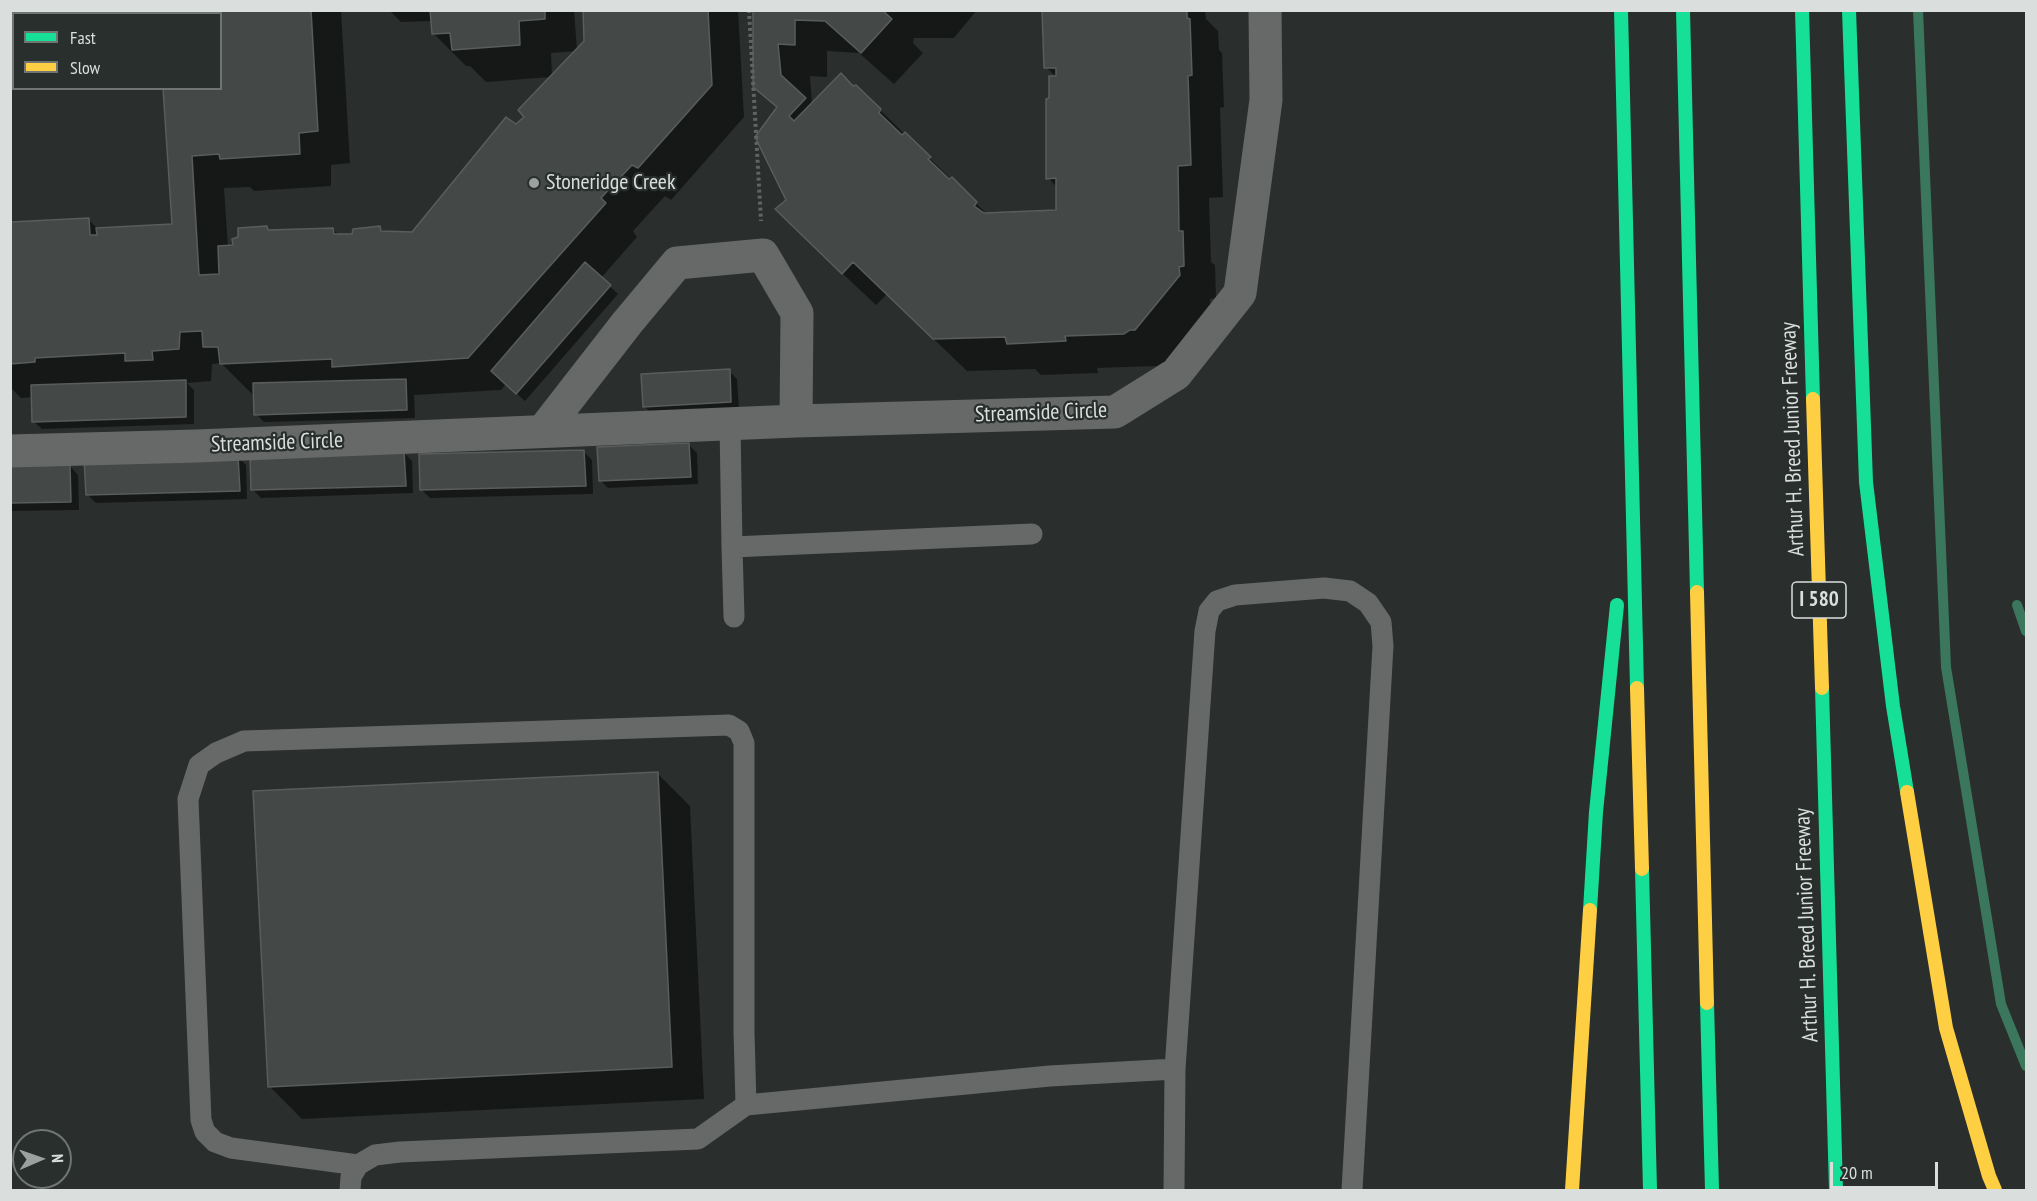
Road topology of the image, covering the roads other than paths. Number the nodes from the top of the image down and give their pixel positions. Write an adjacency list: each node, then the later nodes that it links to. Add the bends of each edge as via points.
1 (1265, 10): 6 (street, Streamside Circle, via 1266,100 1240,293 1176,374 1115,412)
2 (1621, 10): 10 (highway)
3 (1683, 10): 24 (highway)
4 (1802, 10): 25 (highway, Arthur H. Breed Junior Freeway / I 580)
5 (1849, 10): 26 (highway, via 1866,482 1891,694 1946,1028)
6 (796, 421): 7 (street, Streamside Circle); 8 (street, via 797,313 763,255 676,263)
7 (730, 424): 8 (street, Streamside Circle); 12 (lane)
8 (543, 432): 9 (street, Streamside Circle)
9 (10, 451)
10 (1630, 469): 13 (highway); 23 (highway)
11 (1032, 534): 12 (lane)
12 (732, 547): 15 (lane)
13 (1621, 563)
14 (1619, 587): 22 (highway, via 1596,812)
15 (734, 617)
16 (1175, 1070): 17 (lane, via 1050,1076); 20 (lane); 21 (lane, via 1209,610 1217,601 1235,595 1323,588 1350,591 1368,603 1381,622 1383,646)
17 (746, 1106): 18 (lane, via 698,1139 400,1152 375,1155); 18 (lane, via 744,742 739,731 729,725 244,741 199,765 188,799 201,1120 205,1132 215,1142 231,1148)
18 (358, 1165): 19 (lane, via 351,1177)
19 (350, 1191)
20 (1174, 1191)
21 (1352, 1191)
22 (1572, 1191)
23 (1650, 1191)
24 (1712, 1191)
25 (1836, 1191)
26 (1995, 1191)

